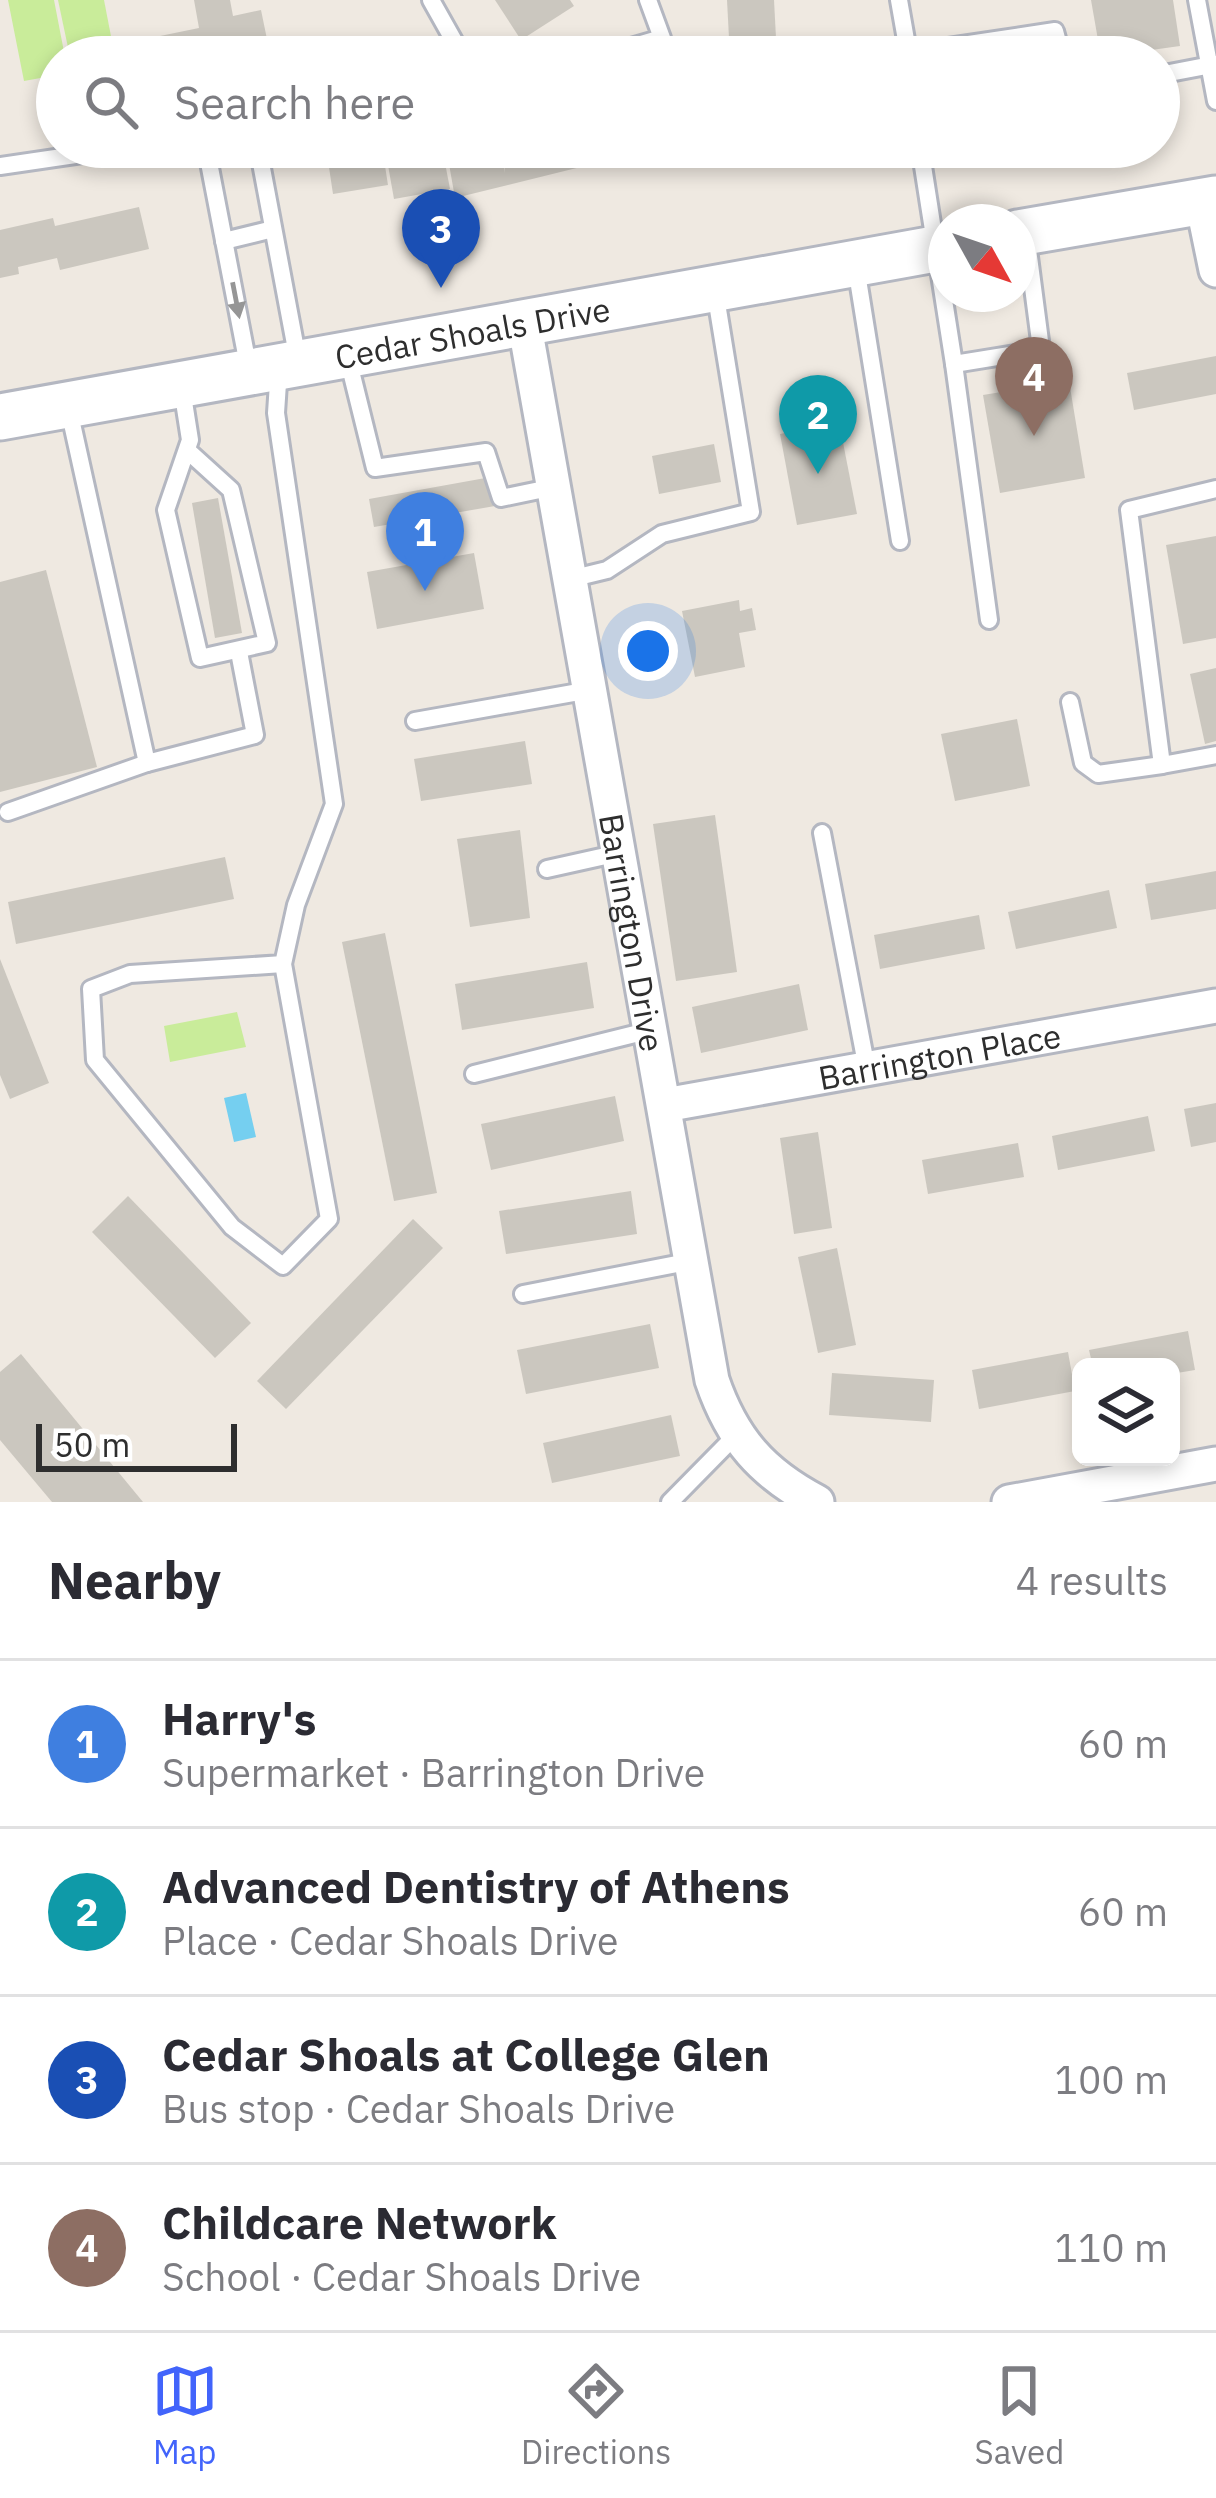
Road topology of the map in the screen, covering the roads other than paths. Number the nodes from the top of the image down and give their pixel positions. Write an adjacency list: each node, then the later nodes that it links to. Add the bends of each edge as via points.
1 (430, 0): 5 (lane)
2 (648, 0): 6 (lane)
3 (899, 0): 7 (lane)
4 (1197, 0): 10 (lane)
5 (451, 36)
6 (661, 36)
7 (905, 36)
8 (1024, 36): 9 (lane)
9 (1056, 36)
10 (1213, 64): 11 (lane); 12 (lane)
11 (1180, 71)
12 (1216, 101)
13 (36, 161): 14 (lane)
14 (0, 166)
15 (210, 168): 22 (lane)
16 (262, 168): 20 (lane)
17 (924, 168): 19 (lane)
18 (1209, 200): 21 (street); 25 (street)
19 (931, 204)
20 (273, 230): 22 (lane); 32 (lane)
21 (1036, 230)
22 (224, 241): 32 (lane, one-way to 32)
23 (928, 250): 24 (street, Cedar Shoals Drive)
24 (856, 266): 26 (street, Cedar Shoals Drive); 39 (lane)
25 (1216, 270)
26 (715, 290): 29 (street, Cedar Shoals Drive); 40 (lane, via 751,512 662,534 608,570)
27 (947, 312): 31 (lane)
28 (1035, 312): 31 (lane, via 1040,341 1028,352)
29 (524, 321): 30 (street, Cedar Shoals Drive); 37 (street, Barrington Drive)
30 (347, 353): 32 (street, Cedar Shoals Drive); 37 (lane, via 375,468 486,452 501,498)
31 (954, 364): 41 (lane)
32 (276, 365): 33 (street, Cedar Shoals Drive); 53 (lane, via 276,413 334,804)
33 (181, 382): 34 (street, Cedar Shoals Drive); 36 (lane)
34 (67, 403): 35 (street, Cedar Shoals Drive); 47 (lane)
35 (0, 417)
36 (188, 451): 42 (lane, via 231,490 267,643); 42 (lane, via 166,510 200,658)
37 (554, 487): 40 (street, Barrington Drive)
38 (1216, 489): 48 (lane, via 1129,510)
39 (900, 541)
40 (570, 579): 43 (street, Barrington Drive)
41 (989, 620)
42 (239, 652): 47 (lane, via 255,735)
43 (590, 690): 45 (lane); 51 (street, Barrington Drive)
44 (1070, 701): 48 (lane, via 1083,763 1098,773)
45 (415, 721)
46 (1216, 755): 48 (lane)
47 (148, 763): 49 (lane)
48 (1162, 765)
49 (8, 812)
50 (822, 833): 56 (lane)
51 (620, 853): 52 (lane); 55 (street, Barrington Drive)
52 (547, 869)
53 (283, 964): 53 (lane, via 130,974 91,989 95,1060 232,1227 283,1266 329,1219)
54 (1216, 1006): 56 (street, Barrington Place)
55 (651, 1030): 57 (lane); 58 (street, Barrington Drive)
56 (867, 1069): 58 (street, Barrington Place)
57 (474, 1074)
58 (665, 1105): 59 (street, Barrington Drive)
59 (692, 1262): 60 (lane); 61 (street, Barrington Drive, via 712,1380)
60 (523, 1294)
61 (735, 1436): 64 (lane); 65 (street, Barrington Drive, via 762,1467)
62 (1216, 1464): 63 (street)
63 (1109, 1493): 66 (street)
64 (670, 1502)
65 (818, 1502)
66 (1009, 1502)

